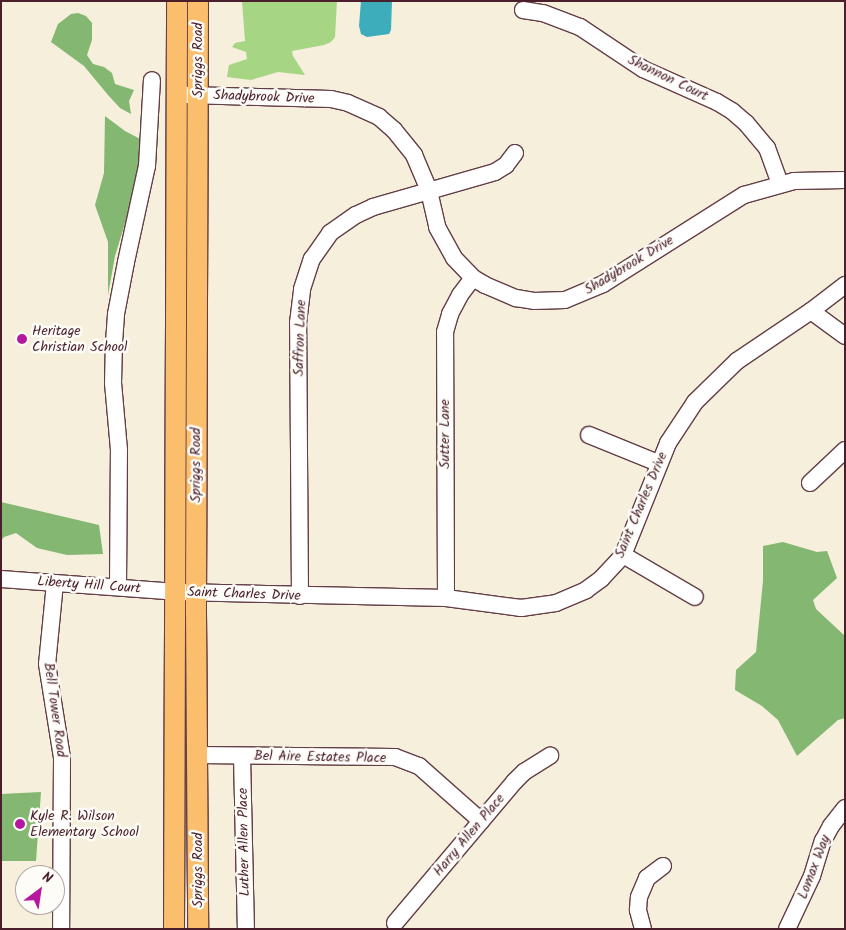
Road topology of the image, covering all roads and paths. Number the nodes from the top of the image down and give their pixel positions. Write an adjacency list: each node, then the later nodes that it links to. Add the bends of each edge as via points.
1 (177, 1): 5 (main road, Spriggs Road)
2 (198, 1): 6 (main road, Spriggs Road)
3 (523, 10): 9 (street, Shannon Court, via 563,19 580,27 643,69 732,111 767,148)
4 (152, 80): 22 (street, via 147,166 116,314 114,343 113,383 119,450)
5 (177, 94): 6 (street, Shadybrook Drive); 23 (main road, Spriggs Road)
6 (197, 95): 10 (street, Shadybrook Drive, via 318,98 348,103 379,118 404,140 423,172); 23 (main road, Spriggs Road)
7 (515, 153): 10 (street, Saffron Lane, via 506,165 495,172)
8 (845, 180): 9 (street, Shadybrook Drive)
9 (780, 184): 11 (street, Shadybrook Drive, via 736,200 610,279 565,300 516,298)
10 (429, 191): 11 (street, Shadybrook Drive, via 444,243); 24 (street, Saffron Lane, via 373,207 342,223 321,245 306,274 298,323)
11 (473, 278): 26 (street, Sutter Lane, via 457,301 446,332)
12 (845, 285): 13 (street, Saint Charles Drive)
13 (811, 311): 14 (street); 17 (street, Saint Charles Drive, via 762,342 715,381 680,422)
14 (845, 336)
15 (590, 435): 17 (street)
16 (845, 450): 18 (street)
17 (658, 464): 19 (street, Saint Charles Drive)
18 (810, 483)
19 (623, 555): 25 (street); 26 (street, Saint Charles Drive, via 586,590 556,603 522,608)
20 (1, 578): 21 (street, Liberty Hill Court)
21 (55, 582): 22 (street, Liberty Hill Court); 34 (street, Bell Tower Road, via 47,664 62,758)
22 (118, 587): 23 (street, Liberty Hill Court)
23 (186, 592): 24 (street, Saint Charles Drive); 27 (main road, Spriggs Road); 35 (main road, Spriggs Road)
24 (300, 596): 26 (street, Saint Charles Drive)
25 (695, 596)
26 (446, 598)
27 (197, 755): 28 (street, Bel Aire Estates Place); 36 (main road, Spriggs Road)
28 (242, 756): 31 (street, Bel Aire Estates Place, via 395,757 418,766); 37 (street, Luther Allen Place)
29 (550, 756): 31 (street, Harry Allen Place, via 524,772)
30 (845, 808): 39 (street, Lomax Way, via 830,826 808,885)
31 (481, 821): 33 (street, Harry Allen Place)
32 (664, 866): 38 (street, via 647,878 639,897 638,910)
33 (395, 923)
34 (61, 929)
35 (174, 929)
36 (198, 929)
37 (246, 929)
38 (643, 929)
39 (786, 929)

